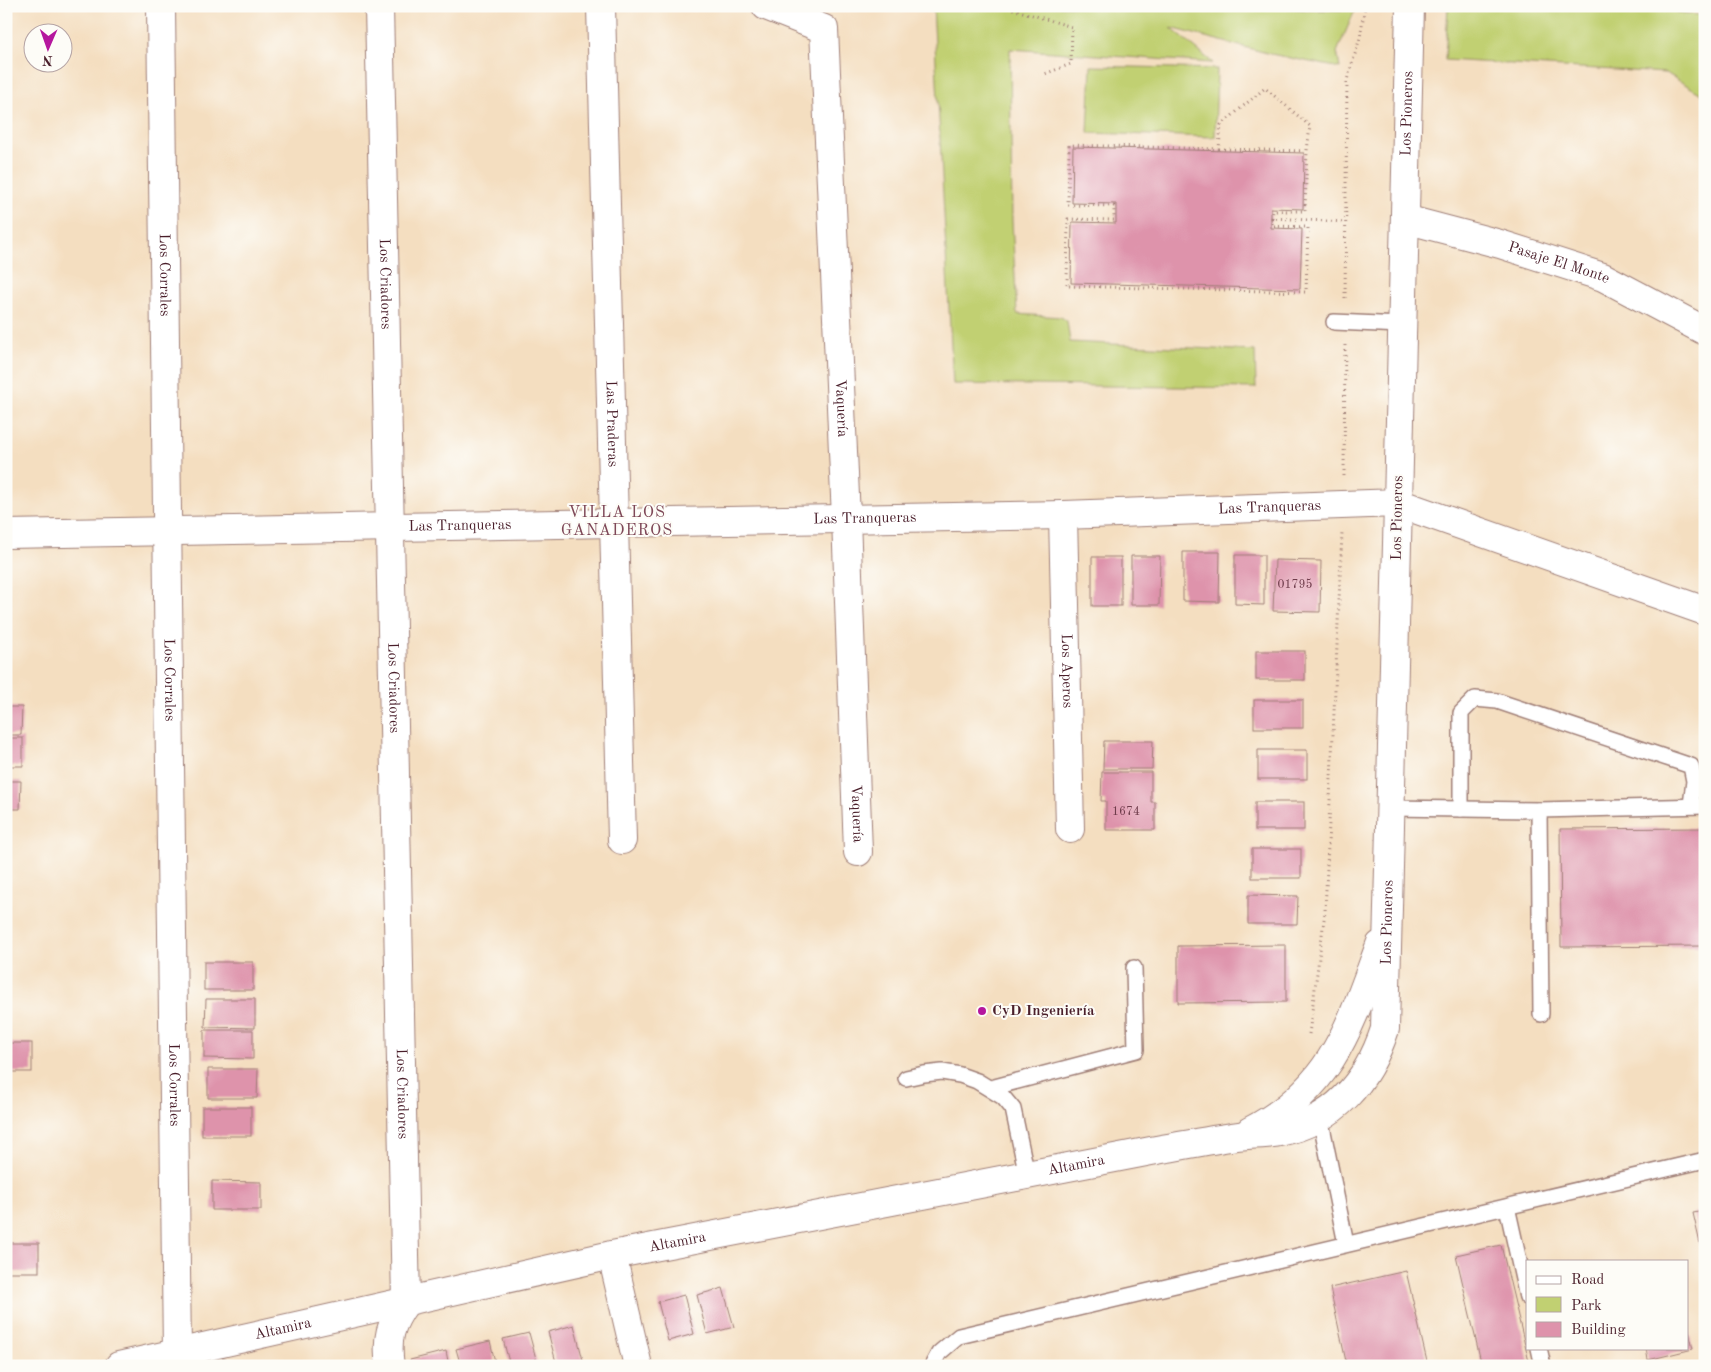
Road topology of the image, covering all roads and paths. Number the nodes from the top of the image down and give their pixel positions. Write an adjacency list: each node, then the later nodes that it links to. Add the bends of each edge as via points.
1 (161, 6): 23 (street, Los Corrales)
2 (379, 6): 22 (street, Los Criadores)
3 (601, 6): 21 (street, Las Praderas)
4 (766, 6): 20 (street, Vaquería, via 824,29)
5 (1365, 6): 13 (path, via 1360,38 1347,80)
6 (1410, 6): 12 (street, Los Pioneros)
7 (983, 7): 8 (path, via 1006,7 1072,27 1072,64)
8 (1042, 75)
9 (1219, 149): 10 (path); 10 (path, via 1221,125 1265,88 1310,126); 11 (path, via 1070,145 1068,205 1114,206 1114,220 1068,219 1067,286 1306,292 1308,227 1272,226)
10 (1307, 151): 11 (path, via 1305,211 1273,210)
11 (1272, 218): 13 (path)
12 (1405, 219): 15 (street, Los Pioneros); 16 (street, Pasaje El Monte, via 1500,244 1603,277)
13 (1345, 222): 14 (path)
14 (1340, 322): 15 (lane); 18 (path)
15 (1402, 324): 17 (street, Los Pioneros)
16 (1705, 330)
17 (1398, 504): 18 (street, Las Tranqueras); 25 (street, Las Tranqueras); 27 (street, Los Pioneros)
18 (1343, 505): 19 (street, Las Tranqueras); 37 (path, via 1325,912)
19 (1063, 515): 20 (street, Las Tranqueras); 30 (street, Los Aperos)
20 (846, 518): 21 (street, Las Tranqueras); 32 (street, Vaquería)
21 (614, 524): 22 (street, Las Tranqueras); 31 (street, Las Praderas)
22 (389, 527): 23 (street, Las Tranqueras); 48 (street, Los Criadores)
23 (167, 532): 24 (street, Las Tranqueras); 50 (street, Los Corrales)
24 (6, 534)
25 (1705, 611)
26 (1698, 806): 28 (lane, via 1691,766 1497,701 1475,699 1461,713); 29 (lane)
27 (1390, 808): 28 (lane); 33 (street, Los Pioneros)
28 (1461, 809): 29 (lane)
29 (1539, 810): 35 (lane)
30 (1070, 829)
31 (622, 840)
32 (858, 852)
33 (1388, 924): 36 (street, Los Pioneros); 41 (street, Altamira, via 1344,1039 1330,1062 1291,1105)
34 (1134, 968): 39 (lane, via 1136,1050)
35 (1541, 1014)
36 (1385, 1029): 40 (street, Altamira, via 1378,1051 1354,1089)
37 (1309, 1038)
38 (906, 1078): 39 (lane, via 951,1074)
39 (991, 1088): 43 (lane, via 1013,1109)
40 (1320, 1117): 41 (street, Altamira, via 1281,1132); 45 (lane)
41 (1240, 1136): 43 (street, Altamira)
42 (1705, 1160): 44 (lane)
43 (1027, 1175): 46 (street, Altamira)
44 (1507, 1207): 45 (lane); 47 (lane)
45 (1346, 1244): 54 (lane, via 959,1336 939,1353)
46 (612, 1255): 48 (street, Altamira); 53 (street)
47 (1526, 1292)
48 (406, 1302): 50 (street, Altamira); 52 (street, via 390,1330)
49 (1539, 1350): 55 (lane)
50 (177, 1353): 51 (street, Altamira)
51 (128, 1365)
52 (390, 1366)
53 (638, 1366)
54 (932, 1366)
55 (1543, 1366)

